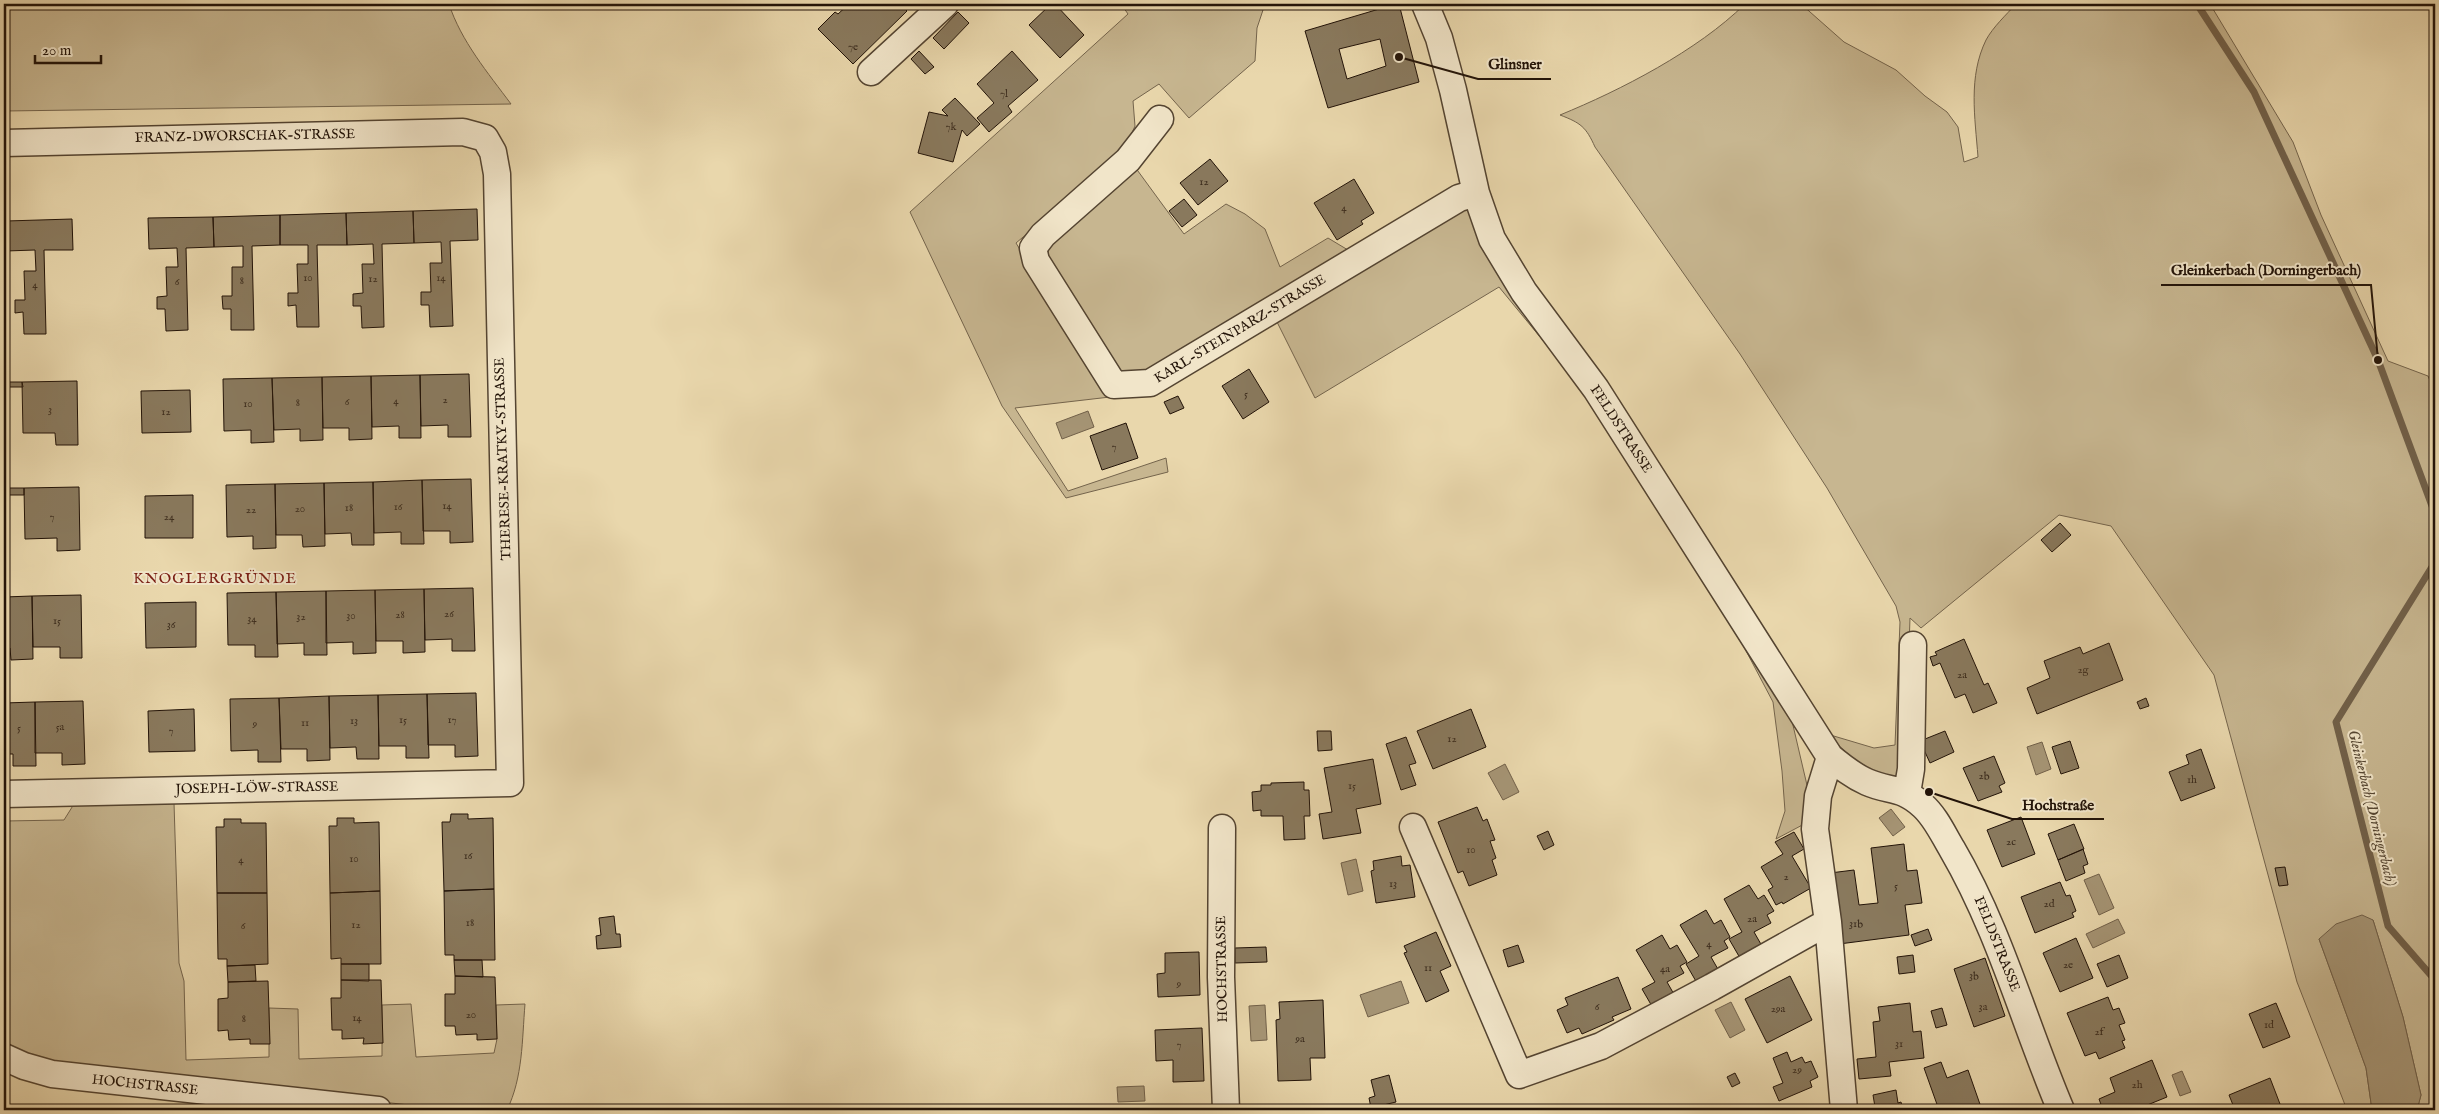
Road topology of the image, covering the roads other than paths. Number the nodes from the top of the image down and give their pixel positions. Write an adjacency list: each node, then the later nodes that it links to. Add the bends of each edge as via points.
1 (945, 4): 3 (street)
2 (1425, 4): 7 (street, FELDSTRASSE, via 1451,81)
3 (870, 72)
4 (1160, 119): 7 (street, KARL-STEINPARZ-STRASSE, via 1128,160 1043,235 1033,248 1036,261 1114,385 1150,383 1459,198)
5 (485, 138): 6 (street, FRANZ-DWORSCHAK-STRASSE, via 463,132); 10 (street, THERESE-KRATKY-STRASSE, via 493,152 497,174)
6 (4, 143)
7 (1476, 193): 9 (street, FELDSTRASSE, via 1492,239 1507,265 1596,389)
8 (1914, 645): 11 (street, via 1911,769)
9 (1830, 757): 11 (street, FELDSTRASSE, via 1850,774 1869,783); 15 (street, via 1818,796 1815,829)
10 (510, 783): 12 (street, JOSEPH-LÖW-STRASSE)
11 (1907, 793): 20 (street, FELDSTRASSE, via 1936,823 1973,885)
12 (4, 794)
13 (1412, 827): 15 (street, via 1519,1075 1601,1046)
14 (1222, 828): 18 (street, HOCHSTRASSE, via 1221,977)
15 (1828, 922): 19 (street)
16 (4, 1057): 17 (street, HOCHSTRASSE, via 52,1074)
17 (378, 1110)
18 (1226, 1110)
19 (1844, 1110)
20 (2061, 1110)

